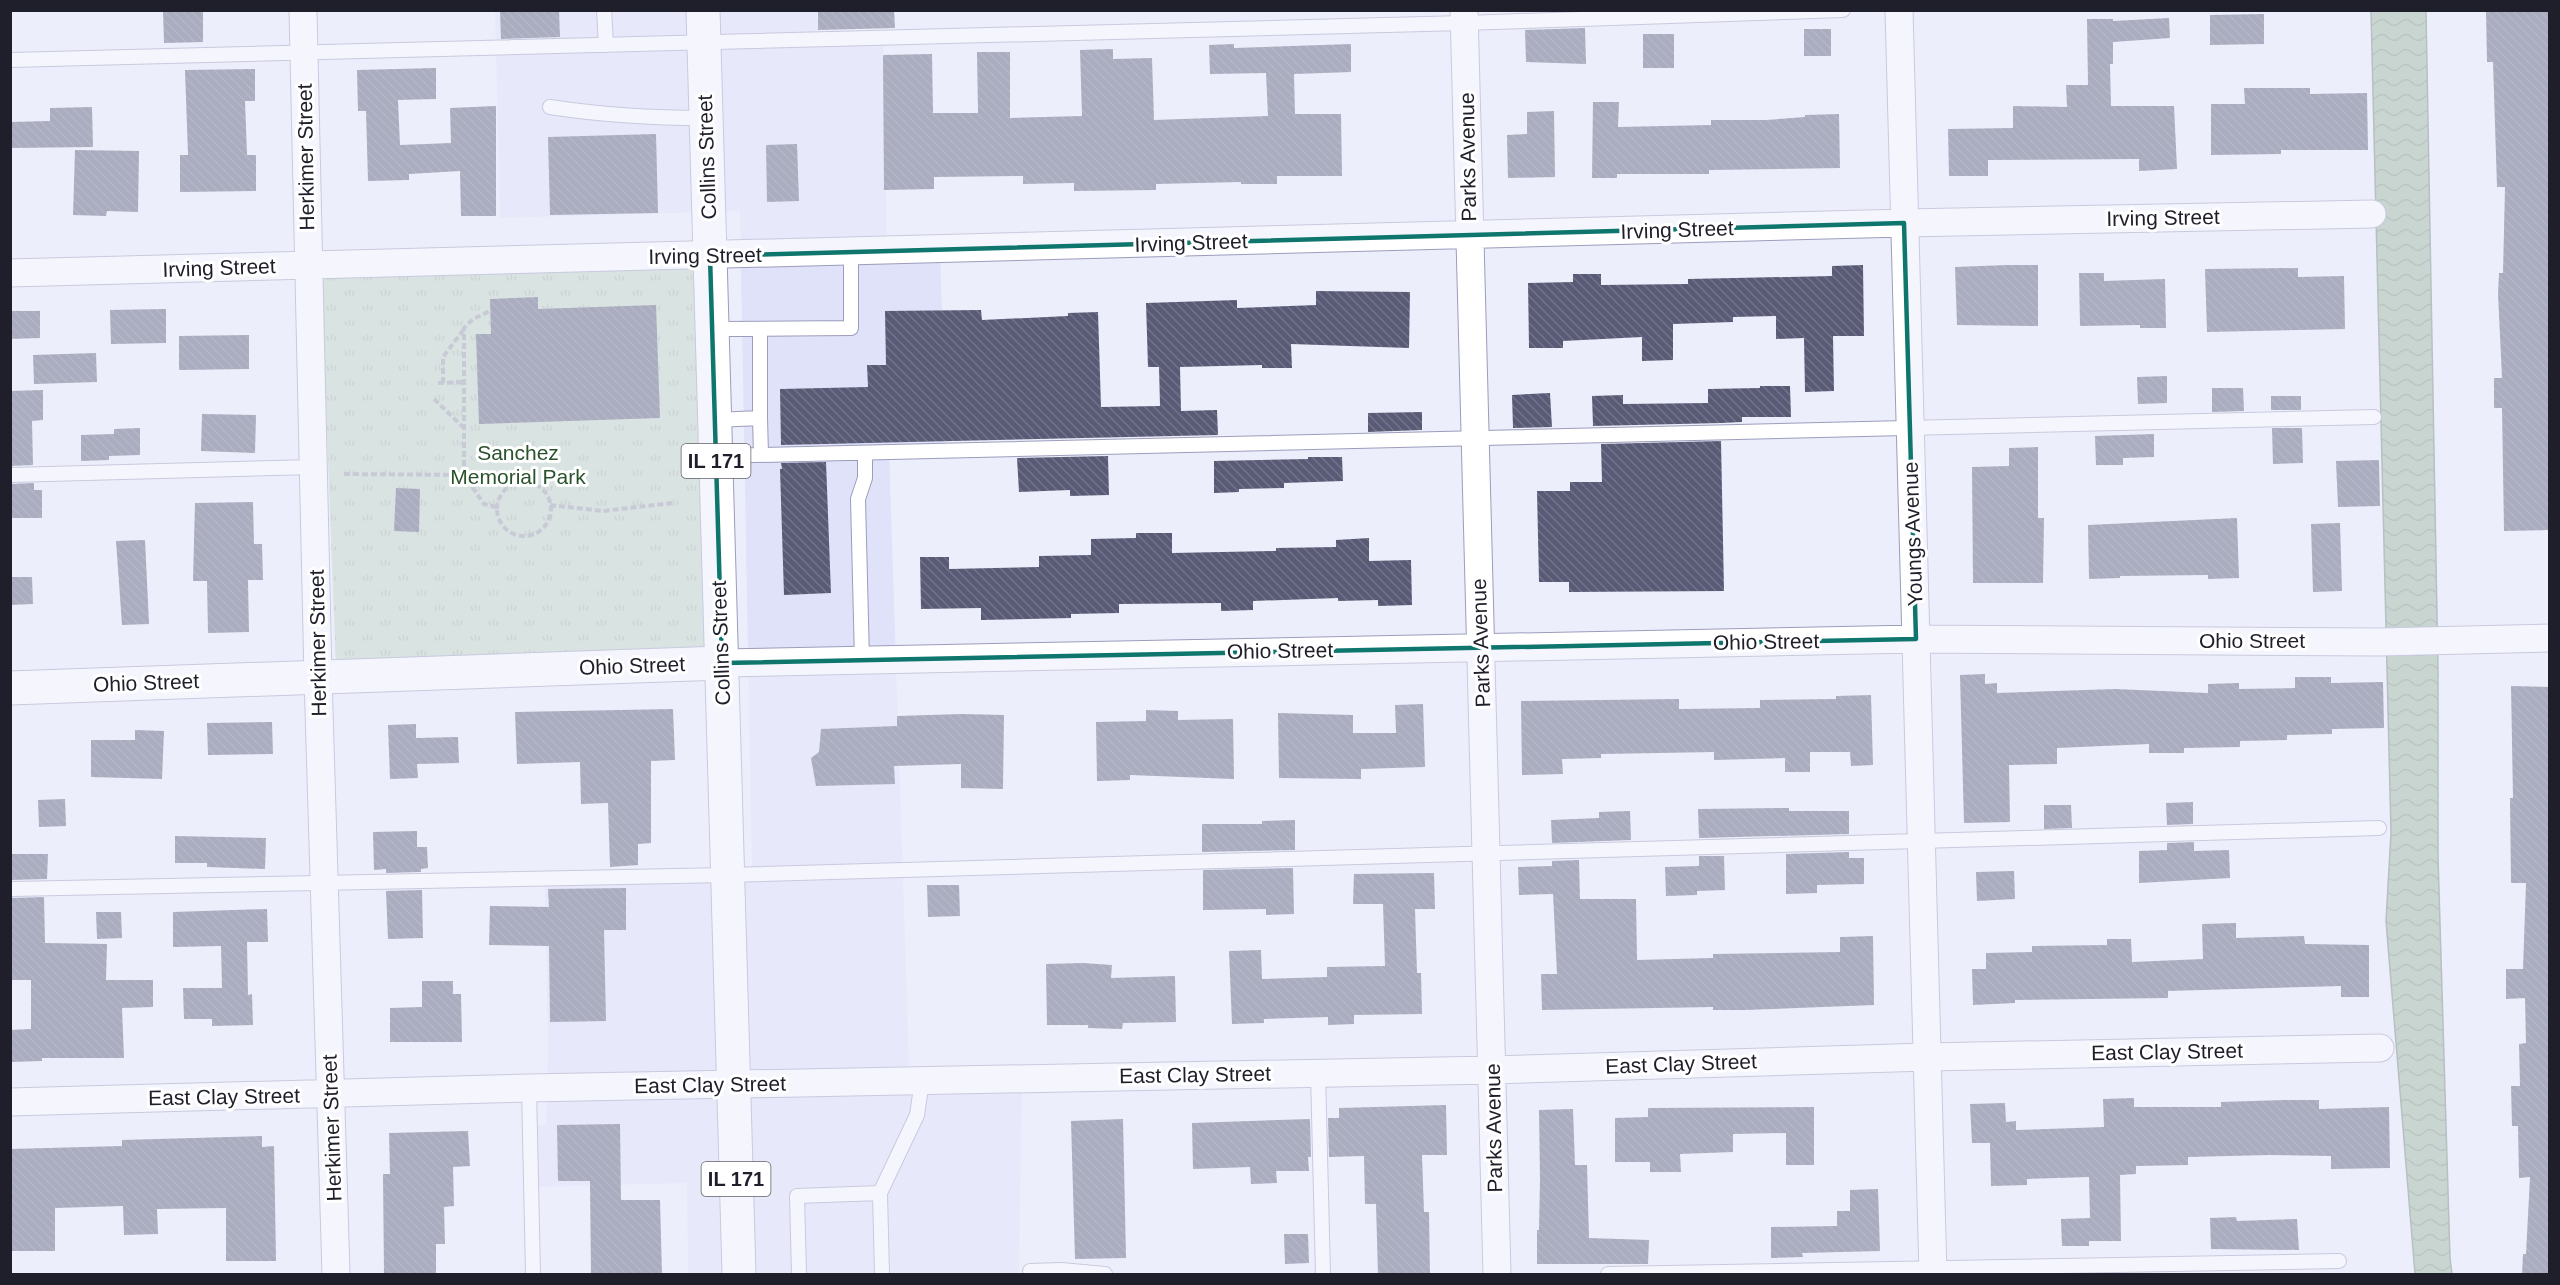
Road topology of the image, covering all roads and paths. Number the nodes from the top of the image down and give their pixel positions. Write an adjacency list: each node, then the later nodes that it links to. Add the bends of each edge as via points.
1 (303, 10): 9 (street, Herkimer Street)
2 (604, 10): 8 (lane)
3 (703, 10): 7 (main road, Collins Street / IL 171)
4 (1843, 10): 6 (lane)
5 (1899, 10): 14 (street, Youngs Avenue)
6 (1464, 17): 7 (lane); 15 (street, Parks Avenue)
7 (704, 43): 8 (lane); 12 (main road, Collins Street / IL 171)
8 (606, 45): 9 (lane)
9 (304, 51): 10 (lane); 18 (street, Herkimer Street)
10 (10, 60)
11 (549, 107): 12 (lane, via 657,118)
12 (706, 118): 17 (main road, Collins Street / IL 171)
13 (2372, 214): 14 (street, Irving Street)
14 (1904, 223): 15 (street, Irving Street); 30 (street, Youngs Avenue)
15 (1470, 236): 16 (street, Irving Street); 31 (street, Parks Avenue)
16 (851, 252): 17 (street, Irving Street); 23 (lane, via 851,328)
17 (710, 256): 18 (street, Irving Street); 22 (main road, Collins Street / IL 171)
18 (309, 265): 19 (street, Irving Street); 35 (street, Herkimer Street)
19 (10, 273)
20 (490, 311): 21 (path)
21 (464, 328): 24 (path); 24 (path, via 443,357 441,383)
22 (712, 329): 23 (lane); 28 (main road, Collins Street / IL 171)
23 (760, 329): 27 (lane)
24 (464, 382): 29 (path)
25 (434, 399): 29 (path)
26 (2374, 417): 30 (lane)
27 (760, 418): 28 (lane); 33 (lane)
28 (715, 420): 34 (main road, Collins Street / IL 171)
29 (464, 428): 38 (path)
30 (1910, 428): 31 (lane); 43 (street, Youngs Avenue)
31 (1475, 439): 32 (lane); 44 (street, Parks Avenue)
32 (866, 453): 33 (lane); 45 (lane, via 866,478 858,499)
33 (761, 455): 34 (lane)
34 (716, 456): 46 (main road, Collins Street / IL 171)
35 (314, 467): 37 (lane); 47 (street, Herkimer Street)
36 (344, 474): 38 (path)
37 (10, 475)
38 (464, 475): 41 (path, via 484,504)
39 (672, 503): 40 (path, via 603,511)
40 (550, 505): 41 (path, via 539,485 521,482 504,490); 41 (path, via 545,526 539,532 522,536 506,530)
41 (496, 507)
42 (2550, 638): 43 (street, Ohio Street, via 2379,642)
43 (1916, 639): 44 (street, Ohio Street); 50 (street, Youngs Avenue)
44 (1481, 647): 45 (street, Ohio Street); 51 (street, Parks Avenue)
45 (862, 660): 46 (street, Ohio Street)
46 (722, 663): 47 (main road, Ohio Street); 52 (main road, Collins Street / IL 171)
47 (318, 677): 48 (main road, Ohio Street); 53 (street, Herkimer Street)
48 (10, 688)
49 (2379, 828): 50 (lane)
50 (1921, 840): 51 (lane); 56 (street, Youngs Avenue)
51 (1486, 855): 52 (lane); 57 (street, Parks Avenue)
52 (728, 875): 53 (lane); 60 (main road, Collins Street / IL 171)
53 (324, 882): 54 (lane); 62 (street, Herkimer Street)
54 (10, 889)
55 (2380, 1048): 56 (street, East Clay Street)
56 (1927, 1057): 57 (street, East Clay Street); 67 (street, Youngs Avenue)
57 (1492, 1070): 58 (street, East Clay Street); 75 (street, Parks Avenue)
58 (1318, 1072): 59 (street, East Clay Street); 74 (lane)
59 (922, 1081): 60 (street, East Clay Street); 64 (lane, via 917,1115)
60 (734, 1084): 61 (street, East Clay Street); 70 (main road, Collins Street / IL 171)
61 (529, 1088): 62 (street, East Clay Street); 69 (lane)
62 (331, 1095): 63 (street, East Clay Street); 68 (street, Herkimer Street)
63 (10, 1102)
64 (880, 1193): 71 (lane, via 797,1196); 72 (lane)
65 (2339, 1261): 67 (lane)
66 (1030, 1271): 73 (lane)
67 (1933, 1272): 76 (lane)
68 (336, 1275)
69 (533, 1275)
70 (739, 1275)
71 (799, 1275)
72 (882, 1275)
73 (1105, 1275)
74 (1323, 1275)
75 (1497, 1275)
76 (1608, 1275)

